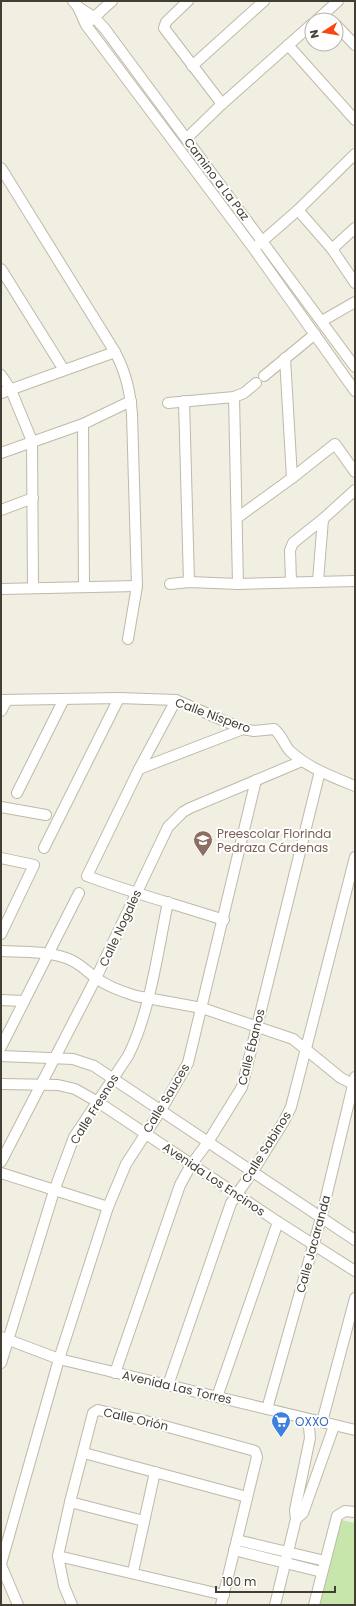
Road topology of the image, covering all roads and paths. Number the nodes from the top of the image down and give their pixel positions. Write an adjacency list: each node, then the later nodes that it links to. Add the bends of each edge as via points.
1 (112, 1): 7 (street)
2 (188, 1): 13 (street, via 164,26)
3 (264, 1): 13 (street)
4 (338, 1): 6 (street)
5 (75, 4): 7 (street, Camino a La Paz); 8 (street, Camino a La Paz)
6 (331, 12)
7 (94, 17): 8 (street); 16 (street, Camino a La Paz)
8 (86, 25): 20 (street, Camino a La Paz)
9 (304, 31): 11 (street)
10 (344, 33): 12 (street)
11 (288, 45): 14 (street); 15 (street)
12 (355, 45)
13 (192, 66): 14 (street)
14 (222, 104): 16 (street)
15 (355, 120)
16 (187, 138): 19 (street, Camino a La Paz)
17 (355, 154): 21 (street)
18 (1, 168): 33 (street)
19 (211, 172): 20 (street); 23 (street, Camino a La Paz)
20 (202, 180): 24 (street, Camino a La Paz)
21 (298, 210): 23 (street); 25 (street)
22 (355, 228): 25 (street)
23 (262, 240): 24 (street); 29 (street, Camino a La Paz)
24 (254, 249): 30 (street, Camino a La Paz)
25 (332, 249): 27 (street)
26 (1, 269): 37 (street)
27 (355, 282)
28 (355, 302): 29 (street)
29 (322, 321): 31 (street, Camino a La Paz)
30 (315, 334): 32 (street, Camino a La Paz); 34 (street)
31 (333, 336): 32 (street); 35 (street, Camino a La Paz)
32 (322, 344): 36 (street, Camino a La Paz)
33 (115, 352): 37 (street); 44 (street, via 125,371)
34 (285, 358): 39 (street); 51 (street)
35 (353, 361): 36 (street)
36 (337, 365): 41 (street, Camino a La Paz)
37 (64, 370): 42 (street)
38 (1, 375): 42 (street)
39 (264, 376)
40 (256, 383): 43 (street)
41 (355, 391)
42 (6, 392): 48 (street)
43 (234, 397): 45 (street); 55 (street)
44 (131, 401): 47 (street); 63 (street)
45 (184, 401): 46 (street); 59 (street)
46 (168, 403)
47 (83, 424): 48 (street); 64 (street)
48 (32, 441): 49 (street); 53 (street)
49 (1, 453)
50 (355, 472): 51 (street, via 334,444)
51 (292, 478): 55 (street)
52 (355, 490): 56 (street)
53 (33, 498): 54 (street); 66 (street)
54 (1, 510)
55 (237, 518): 62 (street)
56 (323, 519): 58 (street); 60 (street, via 293,543 290,550)
57 (355, 580): 58 (street)
58 (318, 581): 60 (street)
59 (189, 582): 61 (street); 62 (street)
60 (291, 582): 62 (street)
61 (170, 584)
62 (238, 584)
63 (137, 586): 64 (street); 67 (street)
64 (84, 587): 66 (street)
65 (1, 588): 66 (street)
66 (33, 588)
67 (128, 639)
68 (119, 698): 69 (street, Calle Níspero); 71 (street, Calle Níspero); 82 (street)
69 (64, 699): 70 (street, Calle Níspero); 79 (street)
70 (4, 700): 72 (street)
71 (176, 700): 73 (street, Calle Níspero); 75 (street)
72 (1, 711)
73 (243, 728): 74 (street, Calle Níspero, via 254,731 274,729 280,733 288,750); 75 (street)
74 (302, 761): 76 (street, Calle Níspero); 77 (street, Calle Nogales)
75 (139, 769): 86 (street, via 86,876)
76 (320, 771): 78 (street, Calle Níspero); 97 (street, Calle Ébanos)
77 (256, 780): 86 (street, Calle Nogales, via 190,808 178,816 168,827); 88 (street, Calle Sauces)
78 (355, 786)
79 (16, 793)
80 (1, 807): 81 (street)
81 (46, 815)
82 (44, 848)
83 (355, 857): 99 (street, Calle Sabinos)
84 (1, 858): 89 (street, via 34,865)
85 (79, 893): 91 (street)
86 (136, 894): 87 (street); 92 (street, Calle Nogales)
87 (168, 902): 88 (street); 93 (street, Calle Fresnos)
88 (224, 920): 96 (street, Calle Sauces)
89 (1, 934)
90 (1, 951): 91 (street)
91 (48, 954): 92 (street, via 79,964); 95 (street)
92 (96, 978): 93 (street, via 125,993); 101 (street, Calle Nogales)
93 (148, 998): 96 (street); 102 (street, Calle Fresnos, via 135,1042)
94 (1, 1000): 95 (street)
95 (24, 1001): 98 (street)
96 (202, 1008): 97 (street); 107 (street, Calle Sauces, via 188,1063)
97 (256, 1026): 99 (street, via 293,1039); 109 (street, Calle Ébanos, via 242,1087)
98 (1, 1047)
99 (306, 1049): 103 (street, via 341,1078); 112 (street, Calle Sabinos, via 291,1107)
100 (1, 1056): 101 (street)
101 (54, 1057): 102 (street, via 85,1062); 105 (street, Calle Nogales)
102 (113, 1078): 106 (street, Calle Fresnos); 107 (street)
103 (354, 1082): 117 (street, Calle Jacaranda)
104 (1, 1084): 105 (street, Avenida Los Encinos)
105 (40, 1084): 106 (street, Avenida Los Encinos, via 75,1089); 110 (street, Calle Nogales)
106 (98, 1102): 108 (street, Avenida Los Encinos); 114 (street, Calle Fresnos, via 74,1137)
107 (161, 1110): 108 (street, Calle Sauces); 109 (street)
108 (145, 1133): 111 (street, Avenida Los Encinos); 116 (street, Calle Sauces, via 120,1174)
109 (208, 1142): 111 (street, Calle Ébanos); 112 (street)
110 (1, 1162)
111 (191, 1165): 115 (street, Avenida Los Encinos); 126 (street, Calle Ébanos, via 173,1203)
112 (253, 1171): 115 (street, Calle Sabinos); 117 (street)
113 (1, 1173): 114 (street)
114 (54, 1191): 116 (street); 123 (street, Calle Fresnos)
115 (236, 1193): 118 (street, Avenida Los Encinos); 127 (street, Calle Sabinos, via 226,1214)
116 (108, 1207): 124 (street, Calle Sauces)
117 (321, 1218): 119 (street); 120 (street, Calle Jacaranda)
118 (278, 1222): 120 (street, Avenida Los Encinos); 128 (street)
119 (355, 1240)
120 (314, 1245): 121 (street, Avenida Los Encinos); 129 (street, Calle Jacaranda)
121 (355, 1271)
122 (355, 1298): 131 (street)
123 (4, 1338): 124 (street, Avenida Las Torres); 125 (street, Calle Fresnos)
124 (59, 1359): 126 (street, Avenida Las Torres); 152 (street, Calle Sauces)
125 (1, 1363)
126 (115, 1373): 127 (street, Avenida Las Torres)
127 (168, 1385): 128 (street, Avenida Las Torres)
128 (217, 1397): 129 (street, Avenida Las Torres)
129 (267, 1409): 130 (street, Avenida Las Torres)
130 (304, 1419): 131 (street, Avenida Las Torres); 134 (street, via 309,1427)
131 (322, 1422): 132 (street, Avenida Las Torres)
132 (334, 1426): 133 (street, Avenida Las Torres); 135 (street)
133 (355, 1430)
134 (310, 1438): 135 (street); 138 (street)
135 (327, 1442): 139 (street)
136 (84, 1453): 137 (street); 140 (street, Calle Orión, via 95,1411 150,1422 253,1450 257,1457); 141 (street, Calle Orión)
137 (155, 1472): 140 (street); 144 (street)
138 (303, 1472): 139 (street); 143 (street, via 295,1510)
139 (316, 1475): 143 (street, via 303,1513)
140 (247, 1497): 145 (street, Calle Orión)
141 (70, 1502): 144 (street); 148 (street, Calle Orión)
142 (355, 1512): 150 (street, via 345,1511 337,1516)
143 (296, 1519): 147 (street)
144 (144, 1521): 153 (street)
145 (235, 1545): 146 (street); 149 (street); 155 (street, Calle Orión)
146 (261, 1545): 147 (street); 149 (street)
147 (289, 1551): 150 (street); 151 (street)
148 (58, 1556): 153 (street); 156 (street, Calle Orión, via 64,1586)
149 (259, 1556): 151 (street)
150 (325, 1561): 154 (street)
151 (286, 1562): 154 (street); 158 (street)
152 (1, 1564): 157 (street)
153 (132, 1572): 155 (street)
154 (322, 1572): 159 (street)
155 (222, 1600)
156 (71, 1603)
157 (18, 1605)
158 (275, 1605)
159 (314, 1605)

